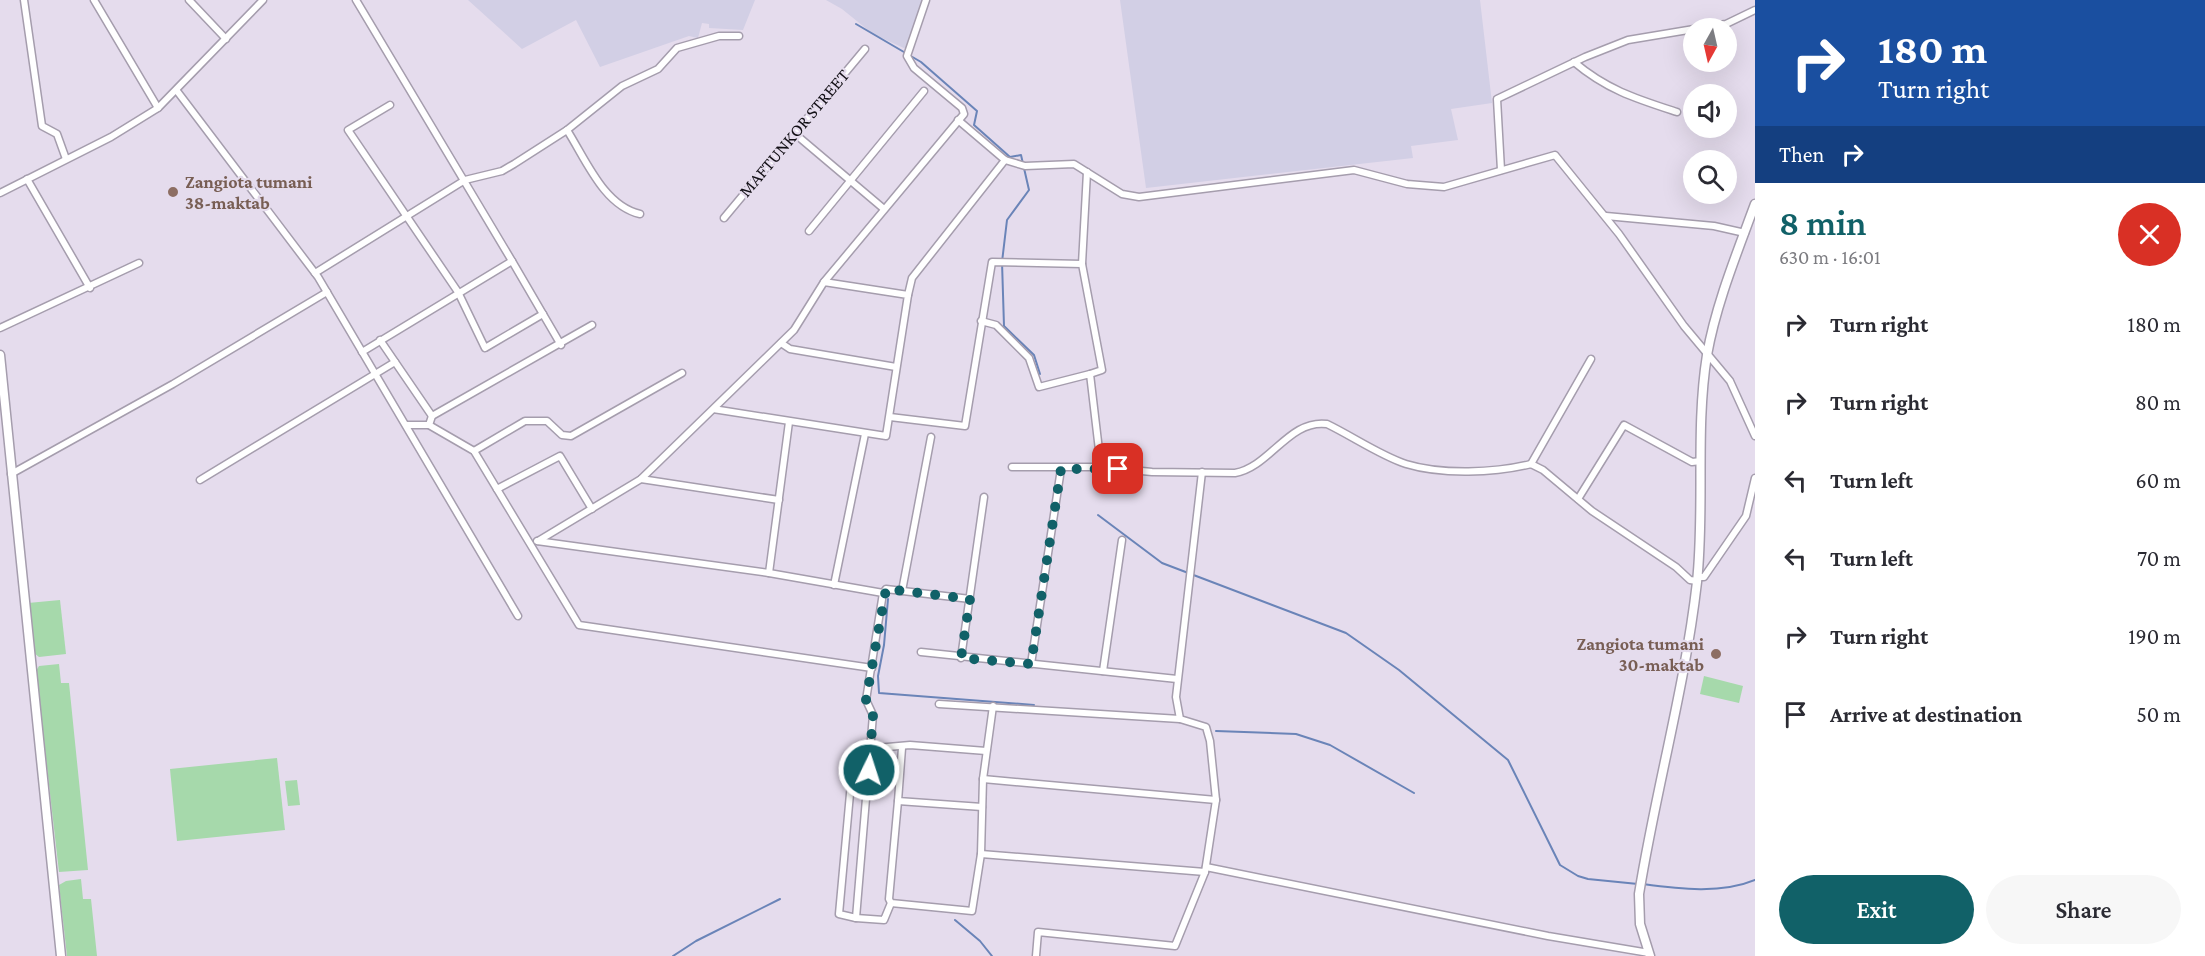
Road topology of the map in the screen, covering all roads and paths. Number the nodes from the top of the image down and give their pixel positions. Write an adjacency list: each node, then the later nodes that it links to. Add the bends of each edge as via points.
1 (24, 0): 22 (street, via 42,126 57,134)
2 (94, 0): 17 (street)
3 (189, 0): 11 (street)
4 (263, 0): 11 (street)
5 (356, 0): 27 (street)
6 (926, 0): 19 (street, via 907,56 914,68 962,108)
7 (1755, 10): 8 (street)
8 (1737, 19)
9 (1683, 31): 13 (street, via 1628,40)
10 (739, 36): 20 (street, via 719,36 677,48 658,69 622,86)
11 (226, 39): 14 (street)
12 (865, 49): 21 (street, MAFTUNKOR STREET)
13 (1574, 62): 18 (street, via 1594,80 1620,93); 24 (street, via 1497,99)
14 (177, 91): 17 (street); 41 (street)
15 (924, 91): 28 (street)
16 (390, 105): 33 (street, via 348,130)
17 (158, 108): 22 (street)
18 (1677, 112)
19 (958, 120): 23 (street); 31 (street)
20 (567, 130): 27 (street, via 502,171); 32 (street, via 609,197 624,210)
21 (794, 133): 28 (street); 35 (street, MAFTUNKOR STREET)
22 (66, 159): 26 (street)
23 (1005, 160): 25 (street, via 1025,166 1074,164); 46 (street, via 912,278)
24 (1502, 170): 25 (street, via 1444,187 1407,184 1354,170 1139,197 1122,194); 34 (street, via 1556,155)
25 (1087, 172): 40 (street)
26 (27, 179): 29 (street); 43 (street)
27 (465, 180): 33 (street); 38 (street)
28 (850, 180): 31 (street); 36 (street)
29 (0, 193)
30 (1755, 204): 37 (main road)
31 (884, 209): 42 (street)
32 (640, 214)
33 (408, 216): 41 (street); 45 (street)
34 (1606, 216): 37 (street, via 1714,226); 55 (street)
35 (724, 218)
36 (809, 231)
37 (1745, 233): 55 (main road)
38 (512, 261): 45 (street); 47 (street)
39 (139, 263): 43 (street)
40 (1082, 264): 48 (street, via 992,262); 62 (street, via 1102,370)
41 (315, 273): 44 (street)
42 (824, 282): 46 (street); 52 (street, via 794,330)
43 (90, 288): 50 (street)
44 (327, 292): 54 (street); 79 (street)
45 (458, 292): 47 (street, via 485,348); 51 (street)
46 (908, 295): 59 (street)
47 (543, 314): 53 (street)
48 (981, 321): 62 (street, via 996,325 1029,358 1039,387); 65 (street, via 965,426)
49 (592, 325): 53 (street)
50 (0, 328)
51 (380, 340): 54 (street); 58 (street)
52 (781, 343): 59 (street, via 790,349); 63 (street)
53 (561, 345): 64 (street)
54 (362, 352): 60 (street)
55 (1707, 354): 70 (street, via 1730,381); 73 (main road)
56 (0, 355): 79 (main road)
57 (1590, 359): 74 (street)
58 (395, 362): 60 (street); 64 (street)
59 (896, 367): 65 (street)
60 (377, 373): 67 (street); 82 (street)
61 (682, 373): 72 (street, via 571,436 562,435 547,421 525,421)
62 (1090, 374): 76 (street)
63 (713, 409): 66 (street); 81 (street)
64 (432, 416): 68 (street)
65 (890, 417): 69 (street, via 886,436)
66 (789, 422): 69 (street); 85 (street)
67 (407, 425): 68 (street); 97 (street)
68 (429, 425): 72 (street)
69 (865, 434): 93 (street)
70 (1755, 436)
71 (931, 437): 94 (street)
72 (474, 451): 83 (street)
73 (1701, 461): 86 (street, via 1692,462 1624,426); 92 (main road)
74 (1531, 464): 78 (street, via 1504,471 1406,464 1327,424 1314,423 1289,437 1248,470); 86 (street)
75 (1012, 467): 77 (street)
76 (1101, 467): 77 (street); 78 (street)
77 (1061, 469): 100 (street)
78 (1202, 472): 103 (street)
79 (10, 475): 119 (main road)
80 (1755, 478): 92 (street, via 1746,516 1704,577)
81 (641, 479): 85 (street); 87 (street)
82 (200, 480)
83 (497, 489): 87 (street, via 560,456); 90 (street)
84 (984, 497): 96 (street)
85 (779, 500): 91 (street)
86 (1578, 500): 92 (street, via 1690,580)
87 (592, 509): 89 (street)
88 (1122, 540): 102 (street)
89 (538, 541): 90 (street); 91 (street)
90 (528, 545): 101 (street, via 575,621 584,626)
91 (769, 573): 93 (street)
92 (1697, 579): 118 (main road, via 1684,667 1641,886 1639,914)
93 (834, 585): 95 (street)
94 (902, 591): 95 (street, via 886,589); 96 (street)
95 (883, 593): 101 (street)
96 (970, 599): 99 (street)
97 (519, 616)
98 (921, 652): 99 (street)
99 (961, 658): 100 (street)
100 (1031, 664): 102 (street)
101 (872, 668): 108 (street, via 866,700 873,715)
102 (1103, 671): 103 (street)
103 (1177, 679): 106 (street)
104 (939, 704): 105 (street)
105 (993, 706): 106 (street); 109 (street)
106 (1180, 719): 111 (street, via 1206,727)
107 (902, 747): 108 (street); 109 (street); 112 (street)
108 (871, 749): 117 (street); 117 (street, via 854,750 839,912 840,916)
109 (986, 751): 110 (street)
110 (983, 779): 111 (street); 113 (street)
111 (1216, 800): 115 (street)
112 (898, 801): 113 (street); 116 (street)
113 (982, 807): 114 (street)
114 (981, 854): 115 (street); 116 (street, via 972,911)
115 (1206, 869): 118 (street); 120 (street, via 1175,946 1038,932)
116 (891, 903): 117 (street, via 884,920)
117 (856, 918)
118 (1649, 954)
119 (61, 956)
120 (1036, 956)

